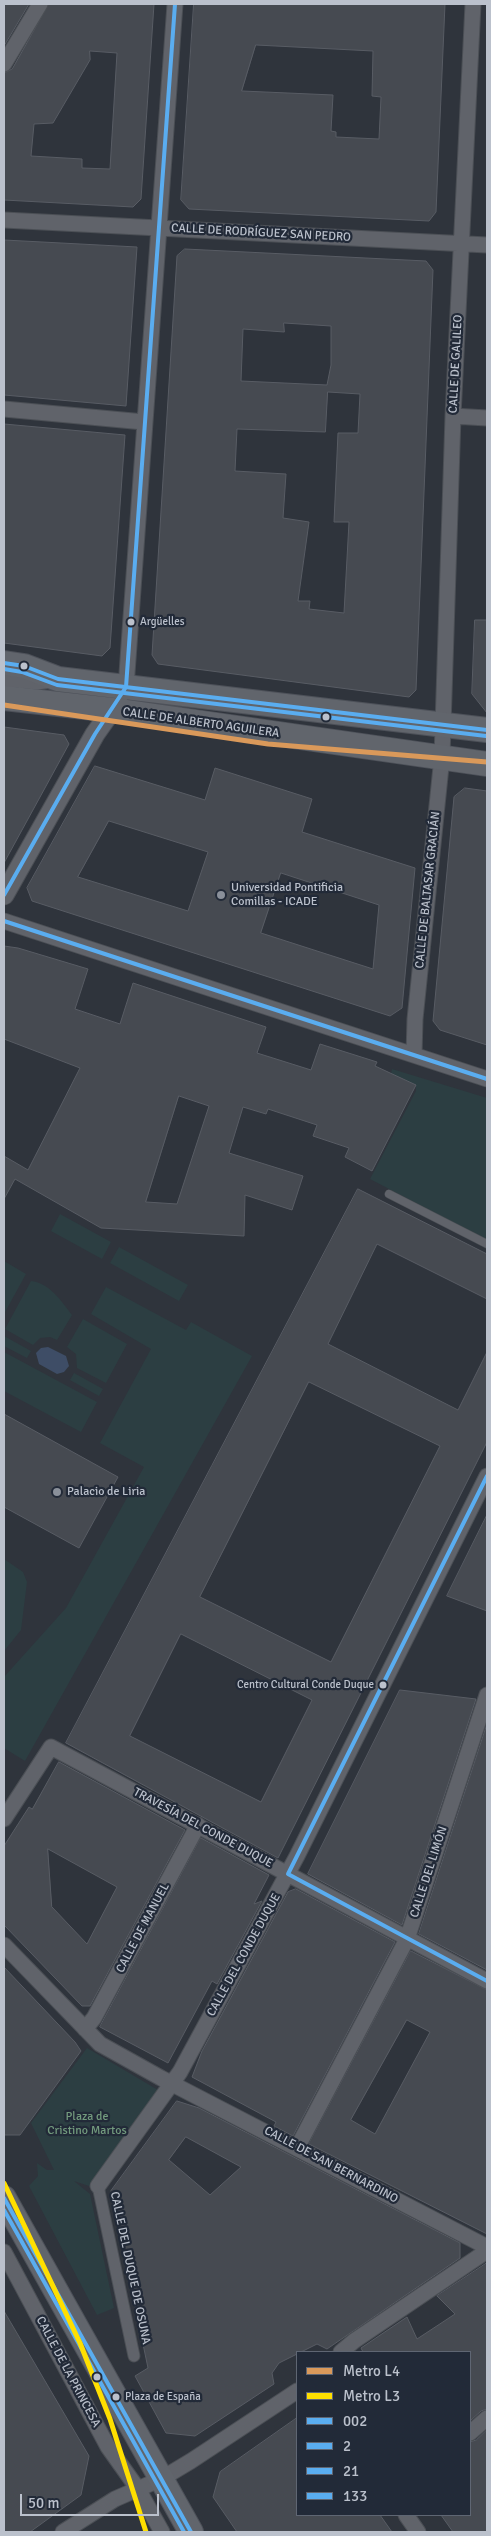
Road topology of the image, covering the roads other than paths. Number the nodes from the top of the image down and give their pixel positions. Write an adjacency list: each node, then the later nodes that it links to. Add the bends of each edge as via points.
1 (40, 4): 4 (street)
2 (175, 4): 6 (street)
3 (473, 4): 7 (street, CALLE DE GALILEO)
4 (4, 64)
5 (4, 220): 6 (street, CALLE DE RODRÍGUEZ SAN PEDRO)
6 (159, 228): 7 (street, CALLE DE RODRÍGUEZ SAN PEDRO); 12 (street)
7 (461, 244): 8 (street, CALLE DE RODRÍGUEZ SAN PEDRO); 10 (street, CALLE DE GALILEO)
8 (487, 245)
9 (4, 409): 12 (street)
10 (453, 416): 11 (street); 19 (street, CALLE DE GALILEO)
11 (487, 418)
12 (144, 422): 16 (street)
13 (4, 663): 15 (main road, CALLE DE ALBERTO AGUILERA, via 24,666)
14 (4, 679): 15 (street, CALLE DE ALBERTO AGUILERA, via 37,682)
15 (58, 679): 16 (main road, CALLE DE ALBERTO AGUILERA)
16 (126, 688): 18 (street); 19 (main road, CALLE DE ALBERTO AGUILERA)
17 (4, 698): 18 (main road, CALLE DE ALBERTO AGUILERA)
18 (112, 710): 21 (main road, CALLE DE ALBERTO AGUILERA); 23 (street, via 92,738)
19 (443, 725): 20 (main road, CALLE DE ALBERTO AGUILERA); 21 (street, CALLE DE BALTASAR GRACIÁN)
20 (487, 730)
21 (442, 758): 22 (main road, CALLE DE ALBERTO AGUILERA); 25 (street, CALLE DE BALTASAR GRACIÁN)
22 (487, 764)
23 (4, 895)
24 (4, 921): 25 (street)
25 (414, 1055): 26 (street)
26 (487, 1079)
27 (389, 1194): 28 (lane)
28 (487, 1244)
29 (487, 1476): 33 (street, CALLE DEL CONDE DUQUE)
30 (487, 1695): 34 (street, CALLE DEL LIMÓN)
31 (4, 1819): 32 (street, TRAVESÍA DEL CONDE DUQUE, via 51,1747)
32 (198, 1825): 33 (street, TRAVESÍA DEL CONDE DUQUE); 37 (street, CALLE DE MANUEL, via 94,2018)
33 (288, 1874): 34 (street, TRAVESÍA DEL CONDE DUQUE); 38 (street, CALLE DEL CONDE DUQUE)
34 (407, 1939): 36 (street, TRAVESÍA DEL CONDE DUQUE); 39 (street, CALLE DEL LIMÓN)
35 (4, 1945): 37 (street)
36 (487, 1981)
37 (84, 2029): 38 (street, via 100,2044)
38 (173, 2084): 39 (street, CALLE DE SAN BERNARDINO); 40 (street)
39 (297, 2148): 42 (street, CALLE DE SAN BERNARDINO)
40 (98, 2186): 46 (street, CALLE DEL DUQUE DE OSUNA)
41 (4, 2198): 50 (main road)
42 (487, 2247)
43 (487, 2251): 45 (street)
44 (4, 2252): 51 (street, CALLE DE LA PRINCESA, via 108,2447)
45 (343, 2351)
46 (134, 2356)
47 (296, 2392): 50 (street)
48 (487, 2418): 49 (street)
49 (471, 2432)
50 (161, 2479): 51 (street); 55 (main road)
51 (138, 2489): 53 (street); 54 (street)
52 (407, 2516): 56 (street)
53 (66, 2531)
54 (162, 2532)
55 (190, 2532)
56 (418, 2532)

